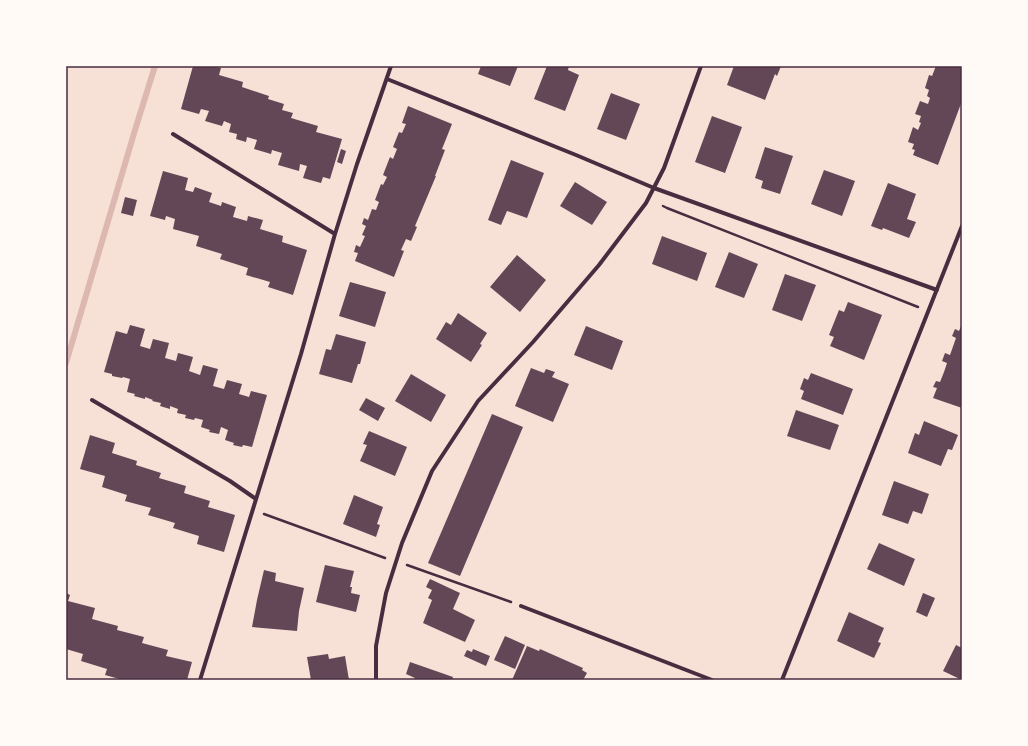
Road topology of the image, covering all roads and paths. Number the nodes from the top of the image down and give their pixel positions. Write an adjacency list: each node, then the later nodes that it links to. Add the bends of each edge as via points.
1 (391, 66): 3 (street)
2 (701, 66): 5 (street, via 664,168)
3 (387, 79): 5 (street); 7 (street)
4 (173, 134): 7 (street)
5 (654, 188): 8 (street); 12 (street, via 646,203 598,265 533,342 478,401 432,471)
6 (962, 226): 8 (street)
7 (335, 234): 10 (street)
8 (937, 290): 17 (street)
9 (92, 400): 10 (street)
10 (256, 499): 14 (street)
11 (269, 515): 12 (path)
12 (396, 562): 13 (path); 15 (street, via 386,593 376,646)
13 (521, 606): 16 (street)
14 (200, 680)
15 (376, 680)
16 (712, 680)
17 (782, 680)

